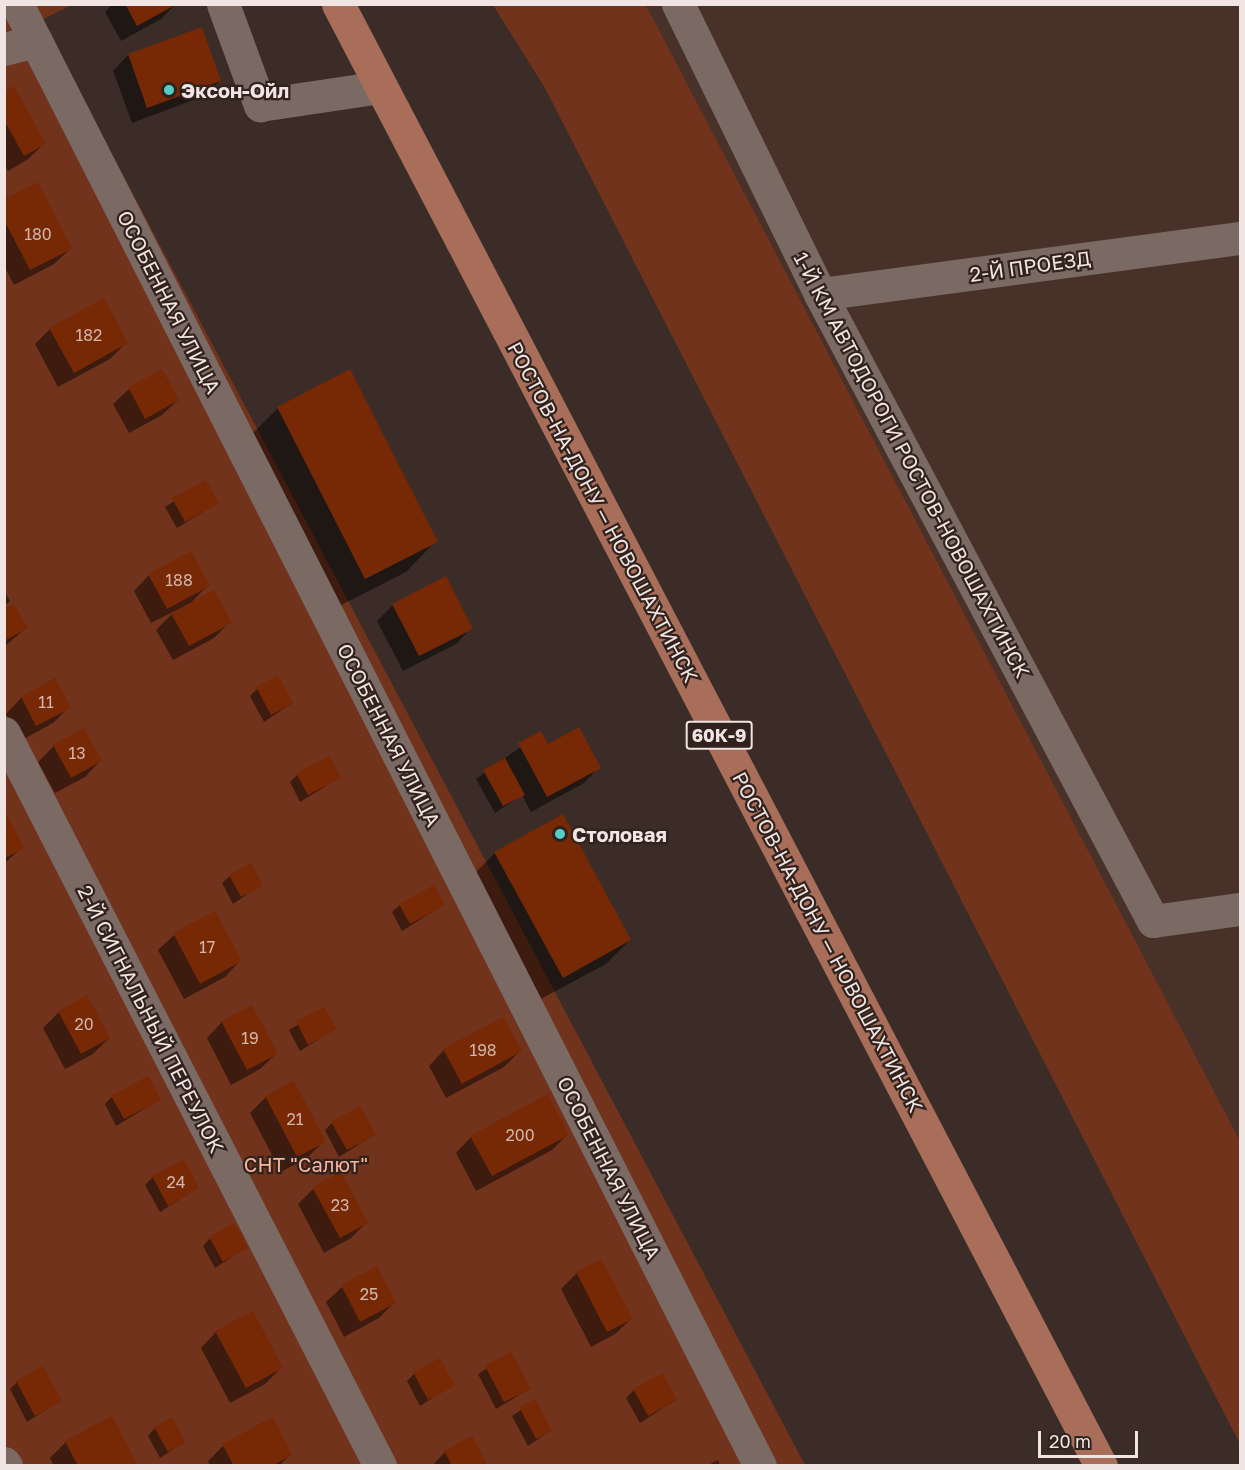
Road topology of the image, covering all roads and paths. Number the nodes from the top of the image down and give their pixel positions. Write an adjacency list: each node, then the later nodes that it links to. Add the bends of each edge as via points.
1 (16, 4): 5 (street, ОСОБЕННАЯ УЛИЦА)
2 (223, 4): 7 (street, via 260,105)
3 (338, 4): 7 (main road, РОСТОВ-НА-ДОНУ — НОВОШАХТИНСК / 60К-9)
4 (678, 4): 9 (street, 1-Й КМ АВТОДОРОГИ РОСТОВ-НОВОШАХТИНСК)
5 (36, 41): 6 (street); 13 (street, ОСОБЕННАЯ УЛИЦА)
6 (4, 49)
7 (381, 87): 14 (main road, РОСТОВ-НА-ДОНУ — НОВОШАХТИНСК / 60К-9)
8 (1240, 238): 9 (street, 2-Й ПРОЕЗД)
9 (820, 294): 11 (street, 1-Й КМ АВТОДОРОГИ РОСТОВ-НОВОШАХТИНСК, via 1153,921)
10 (4, 733): 12 (street, 2-Й СИГНАЛЬНЫЙ ПЕРЕУЛОК)
11 (1240, 909)
12 (380, 1466)
13 (760, 1466)
14 (1101, 1466)

